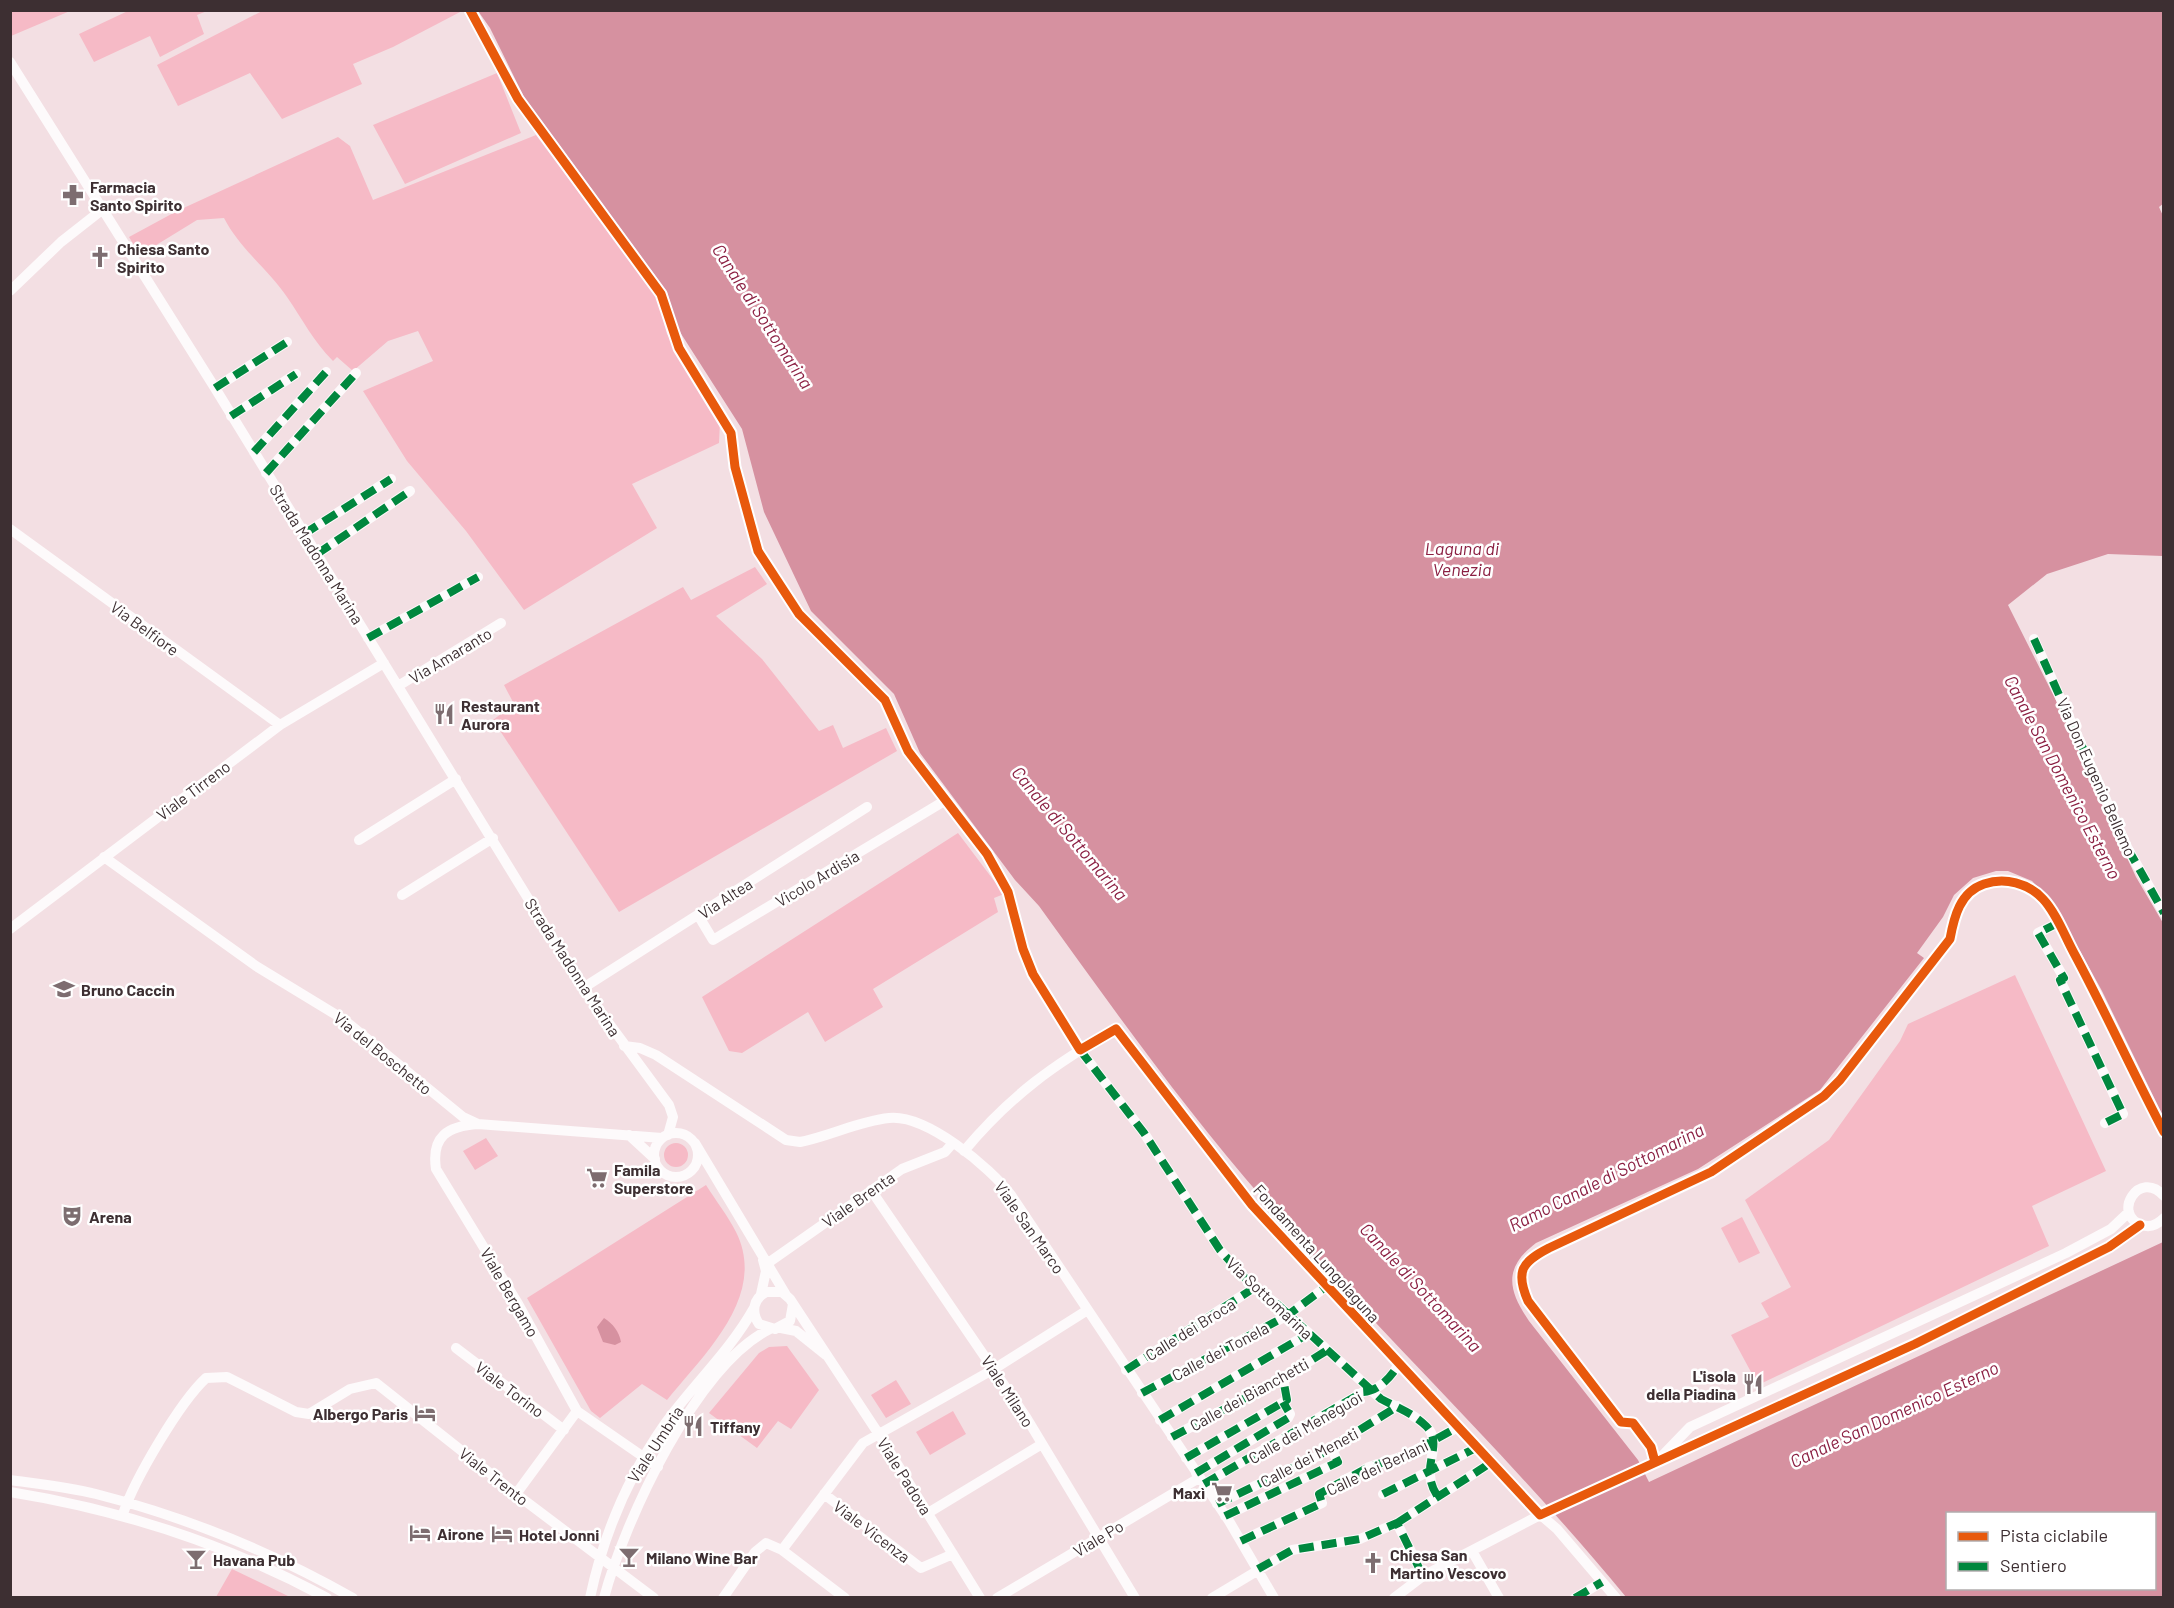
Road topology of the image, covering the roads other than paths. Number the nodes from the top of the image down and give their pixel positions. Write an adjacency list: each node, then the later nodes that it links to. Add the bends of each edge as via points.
1 (10, 62): 2 (street, Strada Madonna Marina)
2 (103, 209): 3 (street, via 61,242); 8 (street, Strada Madonna Marina)
3 (10, 291)
4 (287, 342): 8 (street)
5 (326, 372): 11 (street)
6 (356, 373): 12 (street)
7 (296, 374): 9 (street)
8 (215, 388): 9 (street, Strada Madonna Marina)
9 (231, 416): 11 (street, Strada Madonna Marina)
10 (731, 433): 26 (street, Via Sottomarina, via 735,467 758,551 799,614 885,700 908,751)
11 (254, 452): 12 (street, Strada Madonna Marina)
12 (266, 473): 16 (street, Strada Madonna Marina)
13 (391, 479): 16 (street)
14 (410, 491): 17 (street)
15 (10, 529): 24 (street, Via Belfiore)
16 (304, 534): 17 (street, Strada Madonna Marina)
17 (317, 555): 20 (street, Strada Madonna Marina)
18 (478, 577): 20 (street)
19 (501, 623): 23 (street, Via Amaranto)
20 (368, 638): 22 (street, Strada Madonna Marina)
21 (2034, 639): 32 (street, Via Don Eugenio Bellemo, via 2128,849)
22 (384, 663): 23 (street, Strada Madonna Marina); 24 (street, Viale Tirreno)
23 (398, 686): 25 (street, Strada Madonna Marina)
24 (280, 724): 30 (street, Viale Tirreno)
25 (456, 779): 28 (street, Strada Madonna Marina); 29 (street)
26 (946, 800): 33 (street, Vicolo Ardisia, via 713,940); 38 (street, Via Sottomarina, via 987,854 1008,892 1033,974)
27 (867, 807): 33 (street, Via Altea)
28 (493, 838): 31 (street); 36 (street, Strada Madonna Marina)
29 (359, 840)
30 (104, 857): 35 (street, Viale Tirreno); 40 (street, Via del Boschetto, via 256,966 343,1019 456,1113)
31 (402, 896)
32 (2163, 913)
33 (698, 915): 36 (street, Via Altea)
34 (2058, 923): 39 (street, via 2038,933 2064,978 2060,980 2123,1114)
35 (10, 929)
36 (582, 988): 37 (street, Strada Madonna Marina)
37 (624, 1046): 42 (street, via 669,1105 673,1117); 44 (street, Viale San Marco, via 656,1055 786,1140 806,1141 882,1119 900,1118 916,1121)
38 (1080, 1050): 45 (street, Fondamenta Lungolaguna, via 1034,1080); 55 (street, Fondamenta Lungolaguna, via 1116,1029 1252,1205); 56 (street, Via Sottomarina, via 1144,1133 1220,1250)
39 (2105, 1122)
40 (478, 1124): 41 (street, Via del Boschetto); 75 (street, Viale Bergamo, via 456,1126 441,1137 434,1155 436,1169 518,1302)
41 (628, 1134): 42 (street, Via del Boschetto); 46 (street)
42 (665, 1136): 43 (street, via 680,1133); 46 (street, via 655,1148)
43 (695, 1143): 47 (street, via 698,1159); 48 (street, Viale Padova)
44 (952, 1144): 45 (street, Viale San Marco); 49 (street, Viale Brenta, via 945,1152 902,1169)
45 (964, 1151): 60 (street, Viale San Marco, via 991,1172 1011,1195)
46 (655, 1159): 47 (street, via 664,1173)
47 (685, 1176): 48 (street, via 704,1173)
48 (722, 1187): 54 (street, Viale Padova)
49 (871, 1190): 54 (street, Viale Brenta); 68 (street, Viale Milano)
50 (2163, 1196): 51 (street, via 2153,1188 2141,1188 2130,1198)
51 (2129, 1212): 53 (street); 88 (street, via 2111,1229 2066,1253 1690,1428)
52 (2163, 1219): 53 (street, via 2152,1226)
53 (2140, 1225): 88 (street, via 2109,1247 1915,1344)
54 (765, 1258): 57 (street, Viale Padova); 58 (street, Viale Padova)
55 (1327, 1286): 61 (street, Calle dei Tonela); 67 (street, Fondamenta Lungolaguna)
56 (1254, 1288): 61 (street, Via Sottomarina); 69 (street, Calle dei Broca)
57 (761, 1294): 58 (street, via 776,1290); 59 (street)
58 (790, 1299): 62 (street, via 790,1321); 66 (street, Viale Padova)
59 (754, 1308): 62 (street, via 759,1324); 86 (street, Viale Umbria, via 664,1426)
60 (1086, 1311): 68 (street); 69 (street, Viale San Marco)
61 (1288, 1315): 63 (street, Via Sottomarina); 72 (street, Calle dei Tonela)
62 (775, 1329): 66 (street, Viale Padova, via 796,1331); 89 (street, Viale Umbria, via 756,1336 741,1348 703,1394)
63 (1308, 1334): 65 (street, Via Sottomarina); 76 (street)
64 (456, 1348): 78 (street, Viale Torino)
65 (1326, 1351): 70 (street, Calle dei Bianchetti); 71 (street, Via Sottomarina)
66 (828, 1356): 79 (street, Viale Padova)
67 (1399, 1364): 71 (street, Calle dei Meneguoi, via 1394,1373); 77 (street, Fondamenta Lungolaguna)
68 (994, 1369): 79 (street); 82 (street, Viale Milano)
69 (1126, 1370): 72 (street, Viale San Marco)
70 (1283, 1378): 73 (street, via 1287,1400); 80 (street, Calle dei Bianchetti)
71 (1371, 1391): 74 (street, Via Sottomarina); 91 (street, Calle dei Meneguoi)
72 (1142, 1393): 76 (street, Viale San Marco)
73 (1284, 1402): 85 (street); 91 (street, via 1288,1418)
74 (1398, 1406): 81 (street, Via Sottomarina, via 1424,1424); 84 (street, Calle dei Meneti)
75 (577, 1411): 78 (street); 86 (street, Viale Bergamo)
76 (1160, 1420): 80 (street, Viale San Marco)
77 (1458, 1427): 81 (street, Calle dei Berlani); 83 (street, Fondamenta Lungolaguna)
78 (564, 1430): 94 (street)
79 (878, 1433): 95 (street, via 863,1443); 100 (street, Viale Padova)
80 (1172, 1437): 85 (street, Viale San Marco)
81 (1434, 1439): 90 (street); 107 (street, Calle dei Berlani, via 1407,1455 1369,1467 1319,1494 1322,1503)
82 (1042, 1444): 100 (street); 105 (street, Viale Milano)
83 (1478, 1447): 87 (street, Fondamenta Lungolaguna); 90 (street, Calle dei Berlani)
84 (1331, 1449): 99 (street, Calle dei Meneti); 103 (street, via 1338,1462)
85 (1186, 1458): 91 (street, Viale San Marco)
86 (644, 1459): 89 (street, Viale Bergamo); 112 (street, Viale Umbria, via 615,1513)
87 (1492, 1462): 97 (street); 102 (street, Fondamenta Lungolaguna)
88 (1656, 1462): 102 (street)
89 (658, 1467): 113 (street, Viale Umbria, via 626,1528)
90 (1428, 1472): 96 (street, Calle dei Berlani); 97 (street)
91 (1200, 1479): 99 (street, Viale San Marco); 105 (street, Viale Po)
92 (10, 1480): 98 (street)
93 (10, 1492): 101 (street)
94 (516, 1494): 98 (street, Viale Trento, via 376,1383 350,1389 309,1414 296,1412 227,1377 206,1378 191,1392); 112 (street, Viale Trento)
95 (824, 1494): 108 (street); 111 (street, Viale Vicenza, via 921,1568)
96 (1383, 1494)
97 (1438, 1497): 104 (street)
98 (126, 1502): 101 (street); 106 (street)
99 (1217, 1504): 103 (street, Viale San Marco)
100 (928, 1513): 111 (street, Viale Padova)
101 (123, 1514): 110 (street)
102 (1540, 1515): 109 (street); 116 (street, Fondamenta Lungolaguna)
103 (1225, 1516): 107 (street, Viale San Marco)
104 (1397, 1523): 114 (street, via 1360,1539 1292,1550); 115 (street)
105 (1099, 1538): 125 (street, Viale Po); 126 (street, Viale Milano)
106 (240, 1541): 110 (street); 118 (street)
107 (1241, 1541): 114 (street, Viale San Marco)
108 (782, 1550): 122 (street, via 766,1543 755,1552); 123 (street)
109 (1472, 1551): 115 (street); 130 (street)
110 (235, 1553): 117 (street)
111 (953, 1554): 124 (street, Viale Padova)
112 (600, 1557): 113 (street, Viale Trento); 119 (street, Viale Umbria)
113 (613, 1567): 120 (street, Viale Umbria); 121 (street, Viale Trento)
114 (1258, 1569): 127 (street); 128 (street, Viale San Marco)
115 (1423, 1576): 129 (street)
116 (1602, 1582): 131 (street); 132 (street, Fondamenta Lungolaguna)
117 (327, 1598)
118 (353, 1598)
119 (590, 1598)
120 (604, 1598)
121 (654, 1598)
122 (723, 1598)
123 (845, 1598)
124 (980, 1598)
125 (997, 1598)
126 (1135, 1598)
127 (1212, 1598)
128 (1274, 1598)
129 (1394, 1598)
130 (1499, 1598)
131 (1575, 1598)
132 (1616, 1598)

